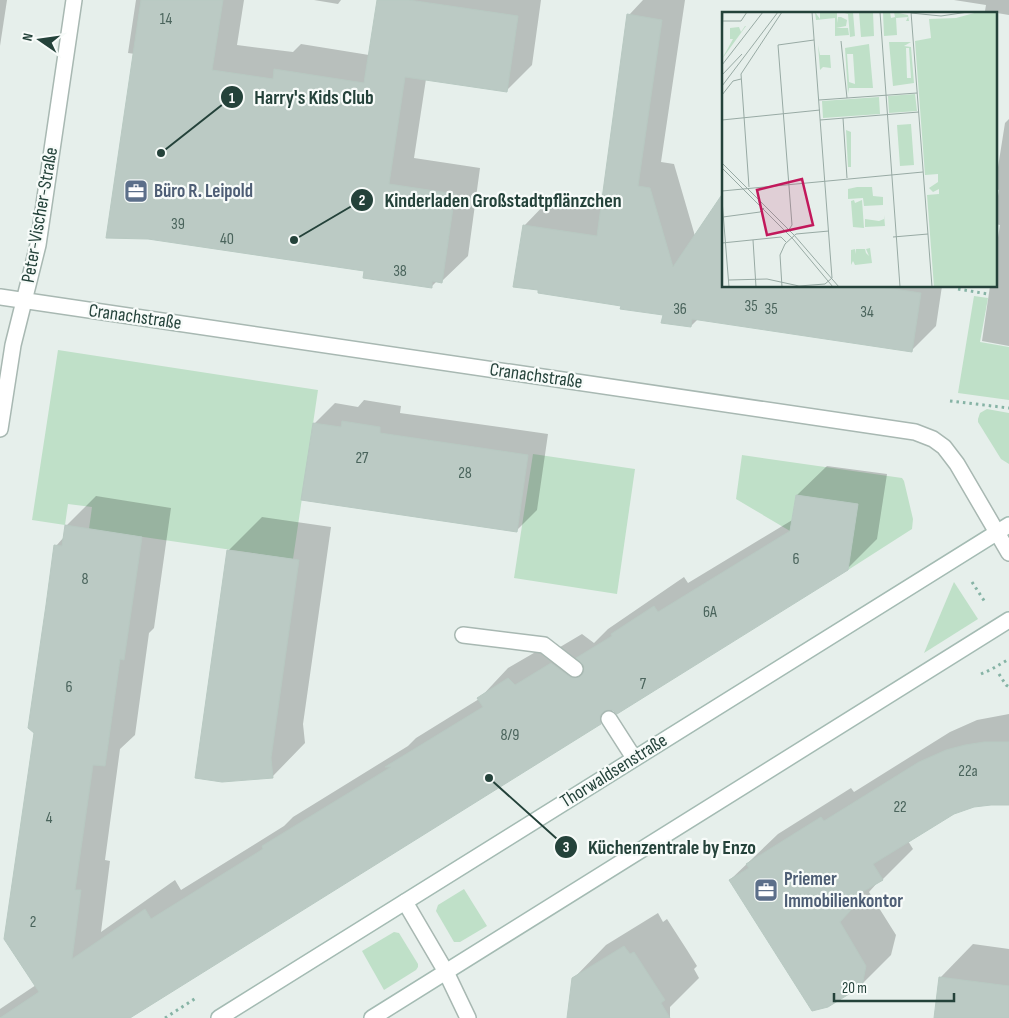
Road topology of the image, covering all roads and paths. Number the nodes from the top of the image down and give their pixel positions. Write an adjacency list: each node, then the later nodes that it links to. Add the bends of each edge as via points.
1 (74, 0): 5 (street, Peter-Vischer-Straße, via 38,245)
2 (958, 289): 3 (path)
3 (988, 294)
4 (0, 297): 5 (street, Cranachstraße)
5 (24, 301): 8 (street, Peter-Vischer-Straße, via 12,345); 9 (street, Cranachstraße, via 915,432 944,447)
6 (950, 401): 7 (path)
7 (1009, 408)
8 (0, 428)
9 (1003, 528): 10 (street, Cranachstraße); 19 (street, Thorwaldsenstraße)
10 (1009, 553)
11 (971, 580): 12 (path)
12 (986, 605)
13 (1009, 620): 21 (street)
14 (463, 635): 15 (street, via 544,645)
15 (575, 669)
16 (999, 674): 17 (path)
17 (1009, 687)
18 (609, 719): 19 (street)
19 (634, 758): 20 (street, Thorwaldsenstraße)
20 (405, 902): 21 (street); 22 (street, Thorwaldsenstraße)
21 (446, 972): 23 (street); 24 (street)
22 (219, 1018)
23 (372, 1018)
24 (468, 1018)

